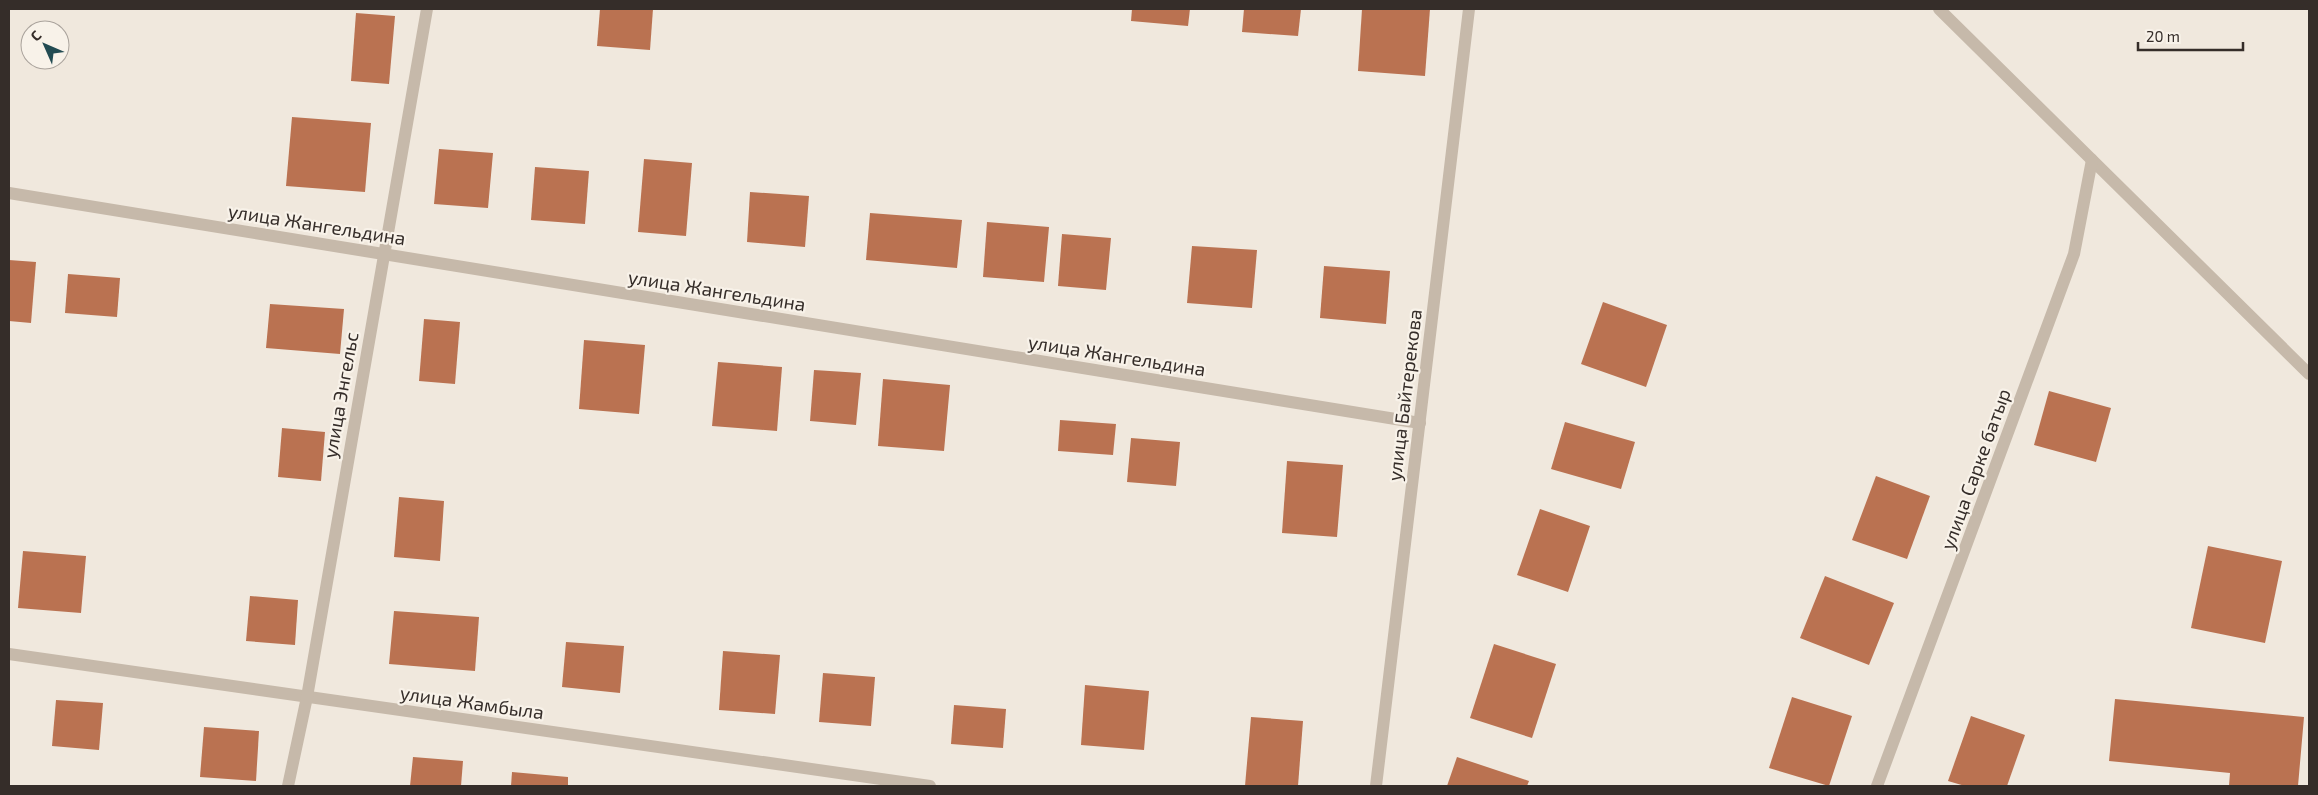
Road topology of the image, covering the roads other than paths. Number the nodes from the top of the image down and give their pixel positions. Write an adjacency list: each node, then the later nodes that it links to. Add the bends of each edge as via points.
1 (427, 9): 6 (street, улица Энгельс)
2 (1469, 9): 8 (street, улица Байтерекова)
3 (1939, 9): 4 (street)
4 (2092, 160): 7 (street); 14 (street, улица Сарке батыр, via 2074,254)
5 (9, 193): 6 (street, улица Жангельдина)
6 (384, 254): 8 (street, улица Жангельдина); 10 (street, улица Энгельс)
7 (2309, 374)
8 (1420, 423): 13 (street, улица Байтерекова)
9 (9, 654): 10 (street, улица Жамбыла)
10 (307, 697): 11 (street, улица Энгельс); 12 (street, улица Жамбыла)
11 (288, 786)
12 (930, 786)
13 (1376, 786)
14 (1877, 786)

